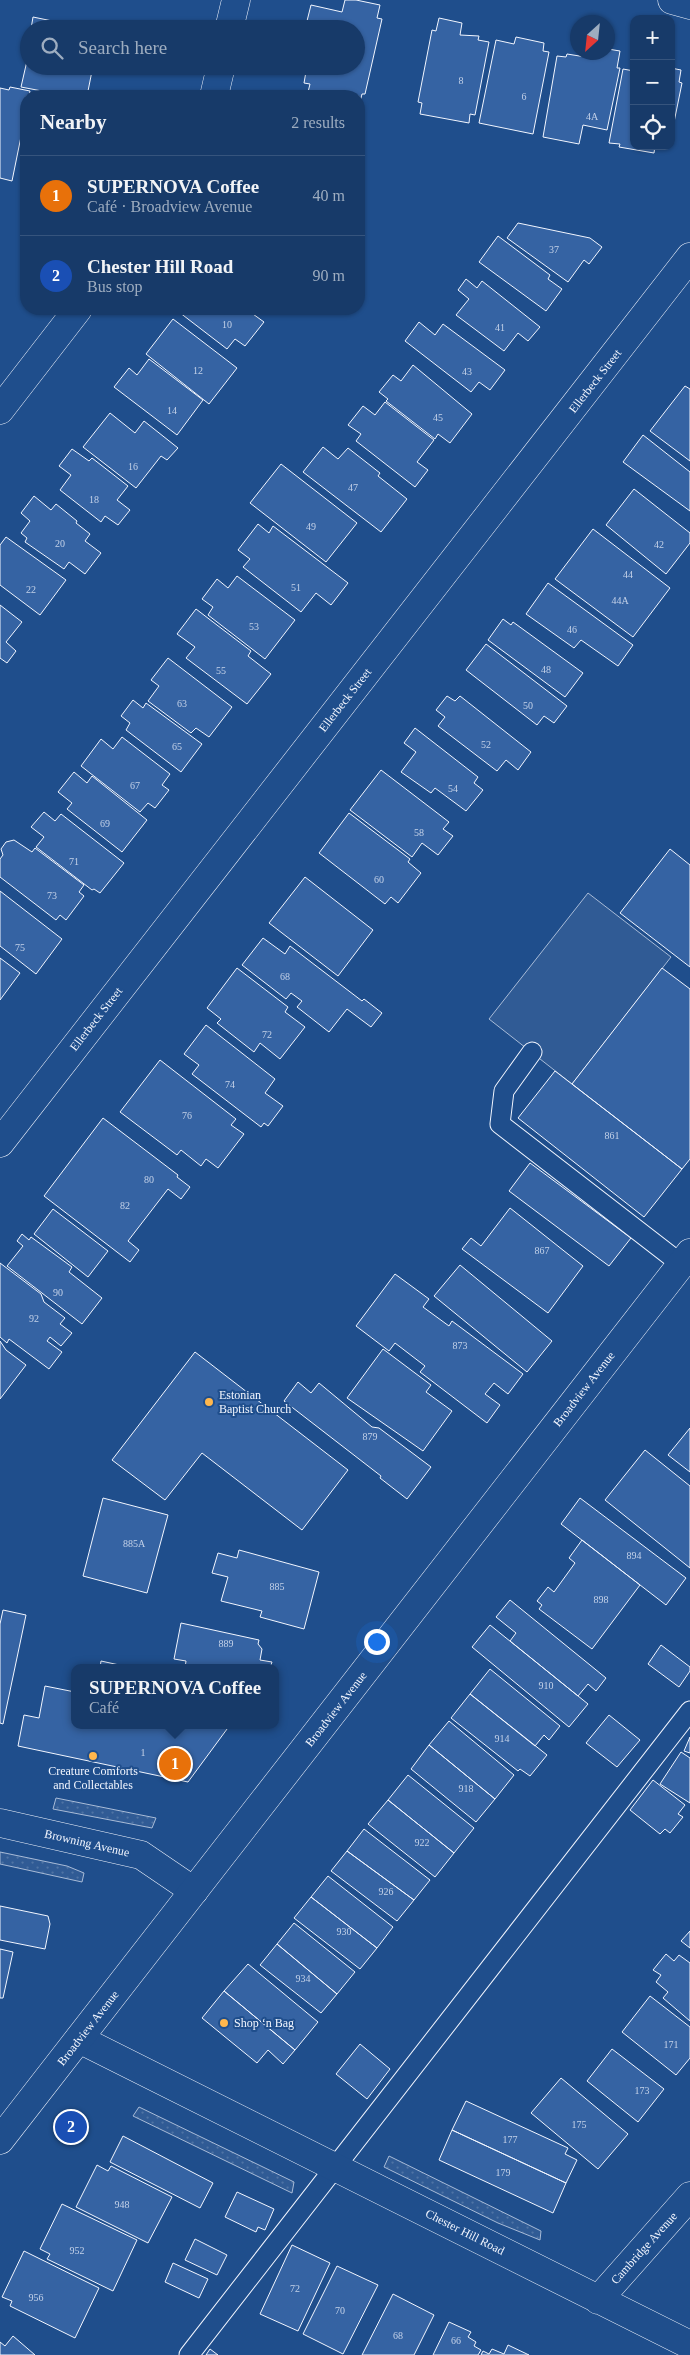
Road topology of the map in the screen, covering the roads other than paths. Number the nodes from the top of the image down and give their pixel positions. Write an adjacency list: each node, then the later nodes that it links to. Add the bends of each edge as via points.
1 (236, 0): 4 (street)
2 (672, 0): 3 (street)
3 (690, 5)
4 (231, 20)
5 (219, 75): 6 (street)
6 (215, 90)
7 (690, 257): 11 (street, Ellerbeck Street)
8 (73, 315): 9 (street)
9 (0, 410)
10 (532, 1052): 12 (lane, via 504,1091 500,1124)
11 (0, 1143)
12 (686, 1258): 15 (street, Broadview Avenue)
13 (690, 1711): 18 (lane)
14 (0, 1823): 15 (street, Browning Avenue, via 141,1855)
15 (194, 1891): 16 (street, Broadview Avenue)
16 (79, 2039): 17 (street, Broadview Avenue); 18 (street, Chester Hill Road)
17 (0, 2140)
18 (334, 2165): 20 (street, Chester Hill Road); 22 (lane)
19 (690, 2196): 20 (street, Cambridge Avenue)
20 (598, 2300): 21 (street, Chester Hill Road)
21 (690, 2344)
22 (189, 2355)

